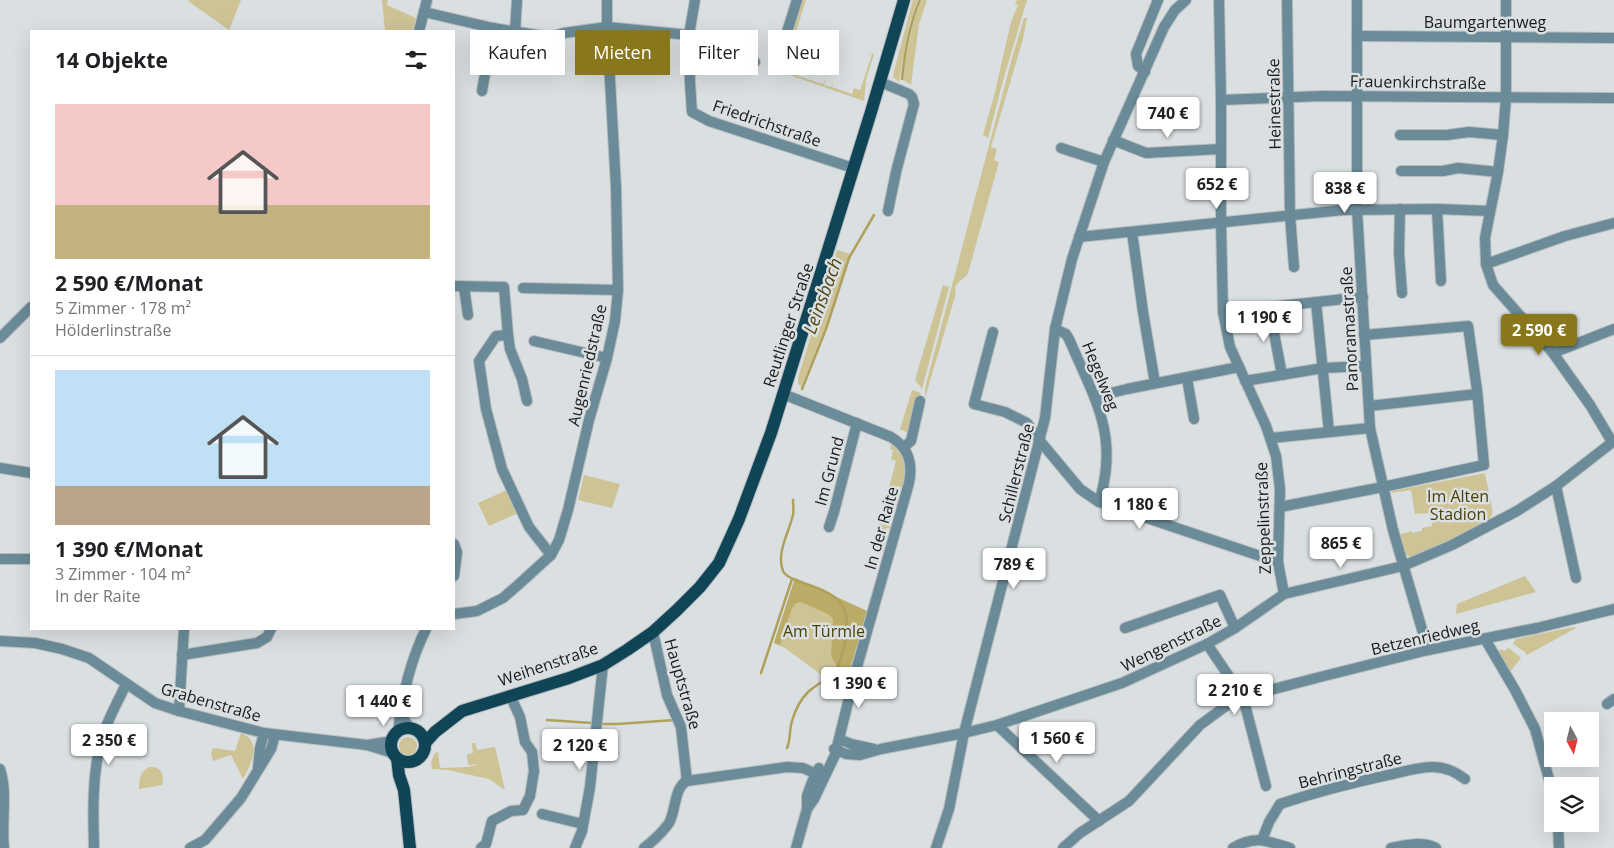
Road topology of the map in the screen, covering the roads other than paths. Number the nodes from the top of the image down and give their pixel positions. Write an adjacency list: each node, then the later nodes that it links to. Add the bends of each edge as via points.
1 (427, 0): 13 (street)
2 (517, 0): 18 (street)
3 (607, 0): 14 (street, Augenriedstraße)
4 (695, 0): 19 (street, Friedrichstraße)
5 (797, 0): 20 (street)
6 (1158, 0): 26 (street, via 1136,54 1138,66)
7 (1186, 0): 26 (street, Schillerstraße, via 1164,27)
8 (1219, 0): 34 (street, Zeppelinstraße)
9 (1287, 0): 31 (street, Heinestraße)
10 (1357, 0): 23 (street, Panoramastraße)
11 (1506, 0): 24 (street)
12 (901, 1): 28 (main road, Reutlinger Straße)
13 (424, 12): 15 (street); 16 (street)
14 (606, 26): 21 (street); 22 (street); 59 (street, Augenriedstraße, via 616,187)
15 (493, 28): 17 (street); 29 (street)
16 (419, 30)
17 (504, 30)
18 (515, 30)
19 (690, 30)
20 (788, 30)
21 (565, 33)
22 (680, 34)
23 (1357, 36): 24 (street, Baumgartenweg); 30 (street, Panoramastraße)
24 (1506, 37): 25 (street, Baumgartenweg); 32 (street)
25 (1614, 38)
26 (1144, 72): 37 (street, Schillerstraße)
27 (690, 75): 41 (street, Friedrichstraße, via 692,112 709,121)
28 (880, 82): 41 (main road, Reutlinger Straße); 47 (street, via 909,94 914,104)
29 (482, 91)
30 (1357, 96): 31 (street, Frauenkirchstraße); 32 (street, Frauenkirchstraße); 44 (street, Panoramastraße)
31 (1288, 97): 34 (street, Frauenkirchstraße); 49 (street, Heinestraße)
32 (1506, 98): 33 (street, Frauenkirchstraße); 36 (street)
33 (1614, 98)
34 (1221, 100): 39 (street, Zeppelinstraße)
35 (1400, 135): 36 (street, via 1469,132)
36 (1503, 135): 43 (street)
37 (1113, 140): 39 (street, via 1146,153); 40 (street, Schillerstraße)
38 (1061, 148): 40 (street)
39 (1221, 150): 50 (street, Zeppelinstraße)
40 (1104, 162): 53 (street, Schillerstraße)
41 (854, 168): 83 (main road, Reutlinger Straße)
42 (1401, 171): 43 (street, via 1458,168)
43 (1498, 172): 48 (street)
44 (1357, 209): 45 (street); 49 (street); 61 (street, Panoramastraße)
45 (1400, 209): 46 (street); 60 (street)
46 (1436, 209): 48 (street); 56 (street)
47 (888, 211)
48 (1490, 211): 54 (street, via 1484,244)
49 (1290, 215): 50 (street); 55 (street, Heinestraße)
50 (1221, 222): 52 (street); 65 (street, Zeppelinstraße)
51 (1614, 222): 54 (street)
52 (1132, 232): 53 (street); 82 (street)
53 (1079, 237): 68 (street, Schillerstraße)
54 (1486, 264): 74 (street, via 1493,284)
55 (1294, 267)
56 (1441, 281)
57 (459, 286): 66 (street); 70 (street, via 504,287)
58 (523, 288): 59 (street)
59 (618, 290): 75 (street, Augenriedstraße)
60 (1402, 293)
61 (1363, 297): 62 (street); 71 (street, Panoramastraße)
62 (1316, 302): 63 (street); 78 (street)
63 (1269, 307): 65 (street); 79 (street)
64 (30, 309): 72 (street)
65 (1223, 312): 77 (street, Zeppelinstraße, via 1228,340)
66 (468, 315)
67 (1614, 328): 74 (street)
68 (1055, 329): 85 (street, Hegelweg, via 1069,339); 94 (street, Schillerstraße)
69 (993, 332): 94 (street, via 974,404 1005,412 1027,423)
70 (508, 335): 86 (street); 105 (street, via 496,336 479,361 486,409 502,469 529,527)
71 (1364, 335): 76 (street, Panoramastraße); 84 (street, via 1468,326)
72 (0, 338)
73 (534, 341): 75 (street)
74 (1553, 353): 95 (street)
75 (607, 358): 105 (street, Augenriedstraße, via 568,510)
76 (1366, 366): 78 (street); 88 (street, Panoramastraße)
77 (1239, 367): 80 (street); 81 (street, Zeppelinstraße)
78 (1323, 368): 79 (street); 92 (street)
79 (1282, 375): 81 (street)
80 (1186, 378): 82 (street); 89 (street)
81 (1245, 381): 93 (street, Zeppelinstraße)
82 (1155, 384): 85 (street)
83 (783, 394): 90 (street); 120 (main road, Reutlinger Straße, via 762,460 721,558 700,587)
84 (1477, 394): 88 (street); 100 (street, via 1484,465)
85 (1095, 397): 101 (street, Hegelweg, via 1102,417 1108,462)
86 (527, 401)
87 (920, 401): 96 (street, via 911,441)
88 (1369, 406): 91 (street, Panoramastraße)
89 (1194, 418)
90 (857, 423): 96 (street, via 891,437); 103 (street, Im Grund)
91 (1370, 428): 92 (street); 100 (street, Panoramastraße)
92 (1329, 432): 93 (street)
93 (1271, 438): 102 (street, Zeppelinstraße, via 1279,473)
94 (1040, 441): 101 (street, via 1080,489); 134 (street, Schillerstraße)
95 (1613, 442): 99 (street, Wengenstraße)
96 (904, 447): 138 (street, In der Raite, via 911,463 910,483)
97 (0, 468): 98 (street)
98 (30, 473)
99 (1556, 486): 109 (street, Wengenstraße, via 1475,534); 111 (street)
100 (1383, 487): 102 (street); 109 (street, Panoramastraße)
101 (1099, 502): 108 (street)
102 (1280, 507): 108 (street, Zeppelinstraße)
103 (829, 527)
104 (455, 547): 110 (street)
105 (551, 554): 114 (street, Augenriedstraße, via 503,598 477,611)
106 (0, 558): 107 (street)
107 (30, 559)
108 (1278, 562): 112 (street, Zeppelinstraße)
109 (1403, 566): 112 (street, Wengenstraße); 124 (street, Panoramastraße)
110 (455, 568)
111 (1576, 578)
112 (1284, 594): 116 (street, Wengenstraße)
113 (1614, 609): 121 (street, Betzenriedweg)
114 (455, 614)
115 (1126, 628): 116 (street, via 1220,595)
116 (1235, 628): 123 (street, Wengenstraße)
117 (184, 630): 125 (street)
118 (270, 630): 125 (street, via 267,637 256,643)
119 (426, 630): 136 (street, via 412,660 405,687)
120 (653, 632): 126 (main road, Weihenstraße); 145 (street, Hauptstraße, via 668,695 681,727)
121 (1485, 639): 124 (street, Betzenriedweg); 143 (street, via 1535,729)
122 (0, 641): 127 (street, Grabenstraße, via 62,648 89,658)
123 (1207, 644): 129 (street); 132 (street, Wengenstraße, via 1122,684)
124 (1428, 650): 129 (street, Betzenriedweg)
125 (182, 655): 130 (street)
126 (603, 664): 128 (main road, Weihenstraße, via 569,678); 150 (street)
127 (126, 684): 130 (street, Grabenstraße, via 155,703); 156 (street, via 101,740 95,775)
128 (510, 695): 131 (main road, Weihenstraße, via 462,711); 154 (street, via 520,717 525,742 532,752 534,771 530,796 522,810 511,811 492,821)
129 (1243, 697): 146 (street); 149 (street, Betzenriedweg, via 1200,725 1129,800)
130 (179, 710): 133 (street, Grabenstraße)
131 (451, 719): 136 (main road, Weihenstraße); 137 (main road, Weihenstraße)
132 (997, 725): 134 (street, Wengenstraße); 149 (street)
133 (264, 733): 135 (street, Grabenstraße); 141 (street)
134 (964, 733): 138 (street, Wengenstraße, via 881,749); 162 (street, Schillerstraße, via 949,809)
135 (275, 735): 136 (street, Grabenstraße, via 367,745); 141 (street, via 271,749)
136 (401, 741): 137 (main road, via 423,738); 139 (main road, via 406,762); 147 (main road, via 399,775)
137 (425, 743): 139 (main road, Weihenstraße, via 423,754)
138 (836, 746): 142 (street, In der Raite, via 832,761)
139 (411, 762): 147 (main road)
140 (0, 769): 155 (street, via 4,780)
141 (258, 769): 153 (street)
142 (820, 775): 145 (street, via 803,768 787,767); 161 (street, In der Raite, via 807,796 807,809)
143 (1548, 777)
144 (1465, 779): 152 (street, Behringstraße, via 1446,769 1432,767 1317,792 1280,804)
145 (687, 781): 160 (street, via 680,788 668,824)
146 (1266, 786)
147 (404, 790): 158 (main road)
148 (542, 814): 150 (street)
149 (1099, 821): 163 (street, Betzenriedweg)
150 (583, 824): 159 (street)
151 (1558, 832): 168 (street)
152 (1262, 840): 164 (street, via 1244,842); 165 (street)
153 (208, 844): 157 (street)
154 (485, 847)
155 (4, 848)
156 (94, 848)
157 (190, 848)
158 (410, 848)
159 (574, 848)
160 (644, 848)
161 (796, 848)
162 (936, 848)
163 (1063, 848)
164 (1234, 848)
165 (1290, 848)
166 (1391, 848): 167 (street, via 1410,844)
167 (1436, 848)
168 (1559, 848)

